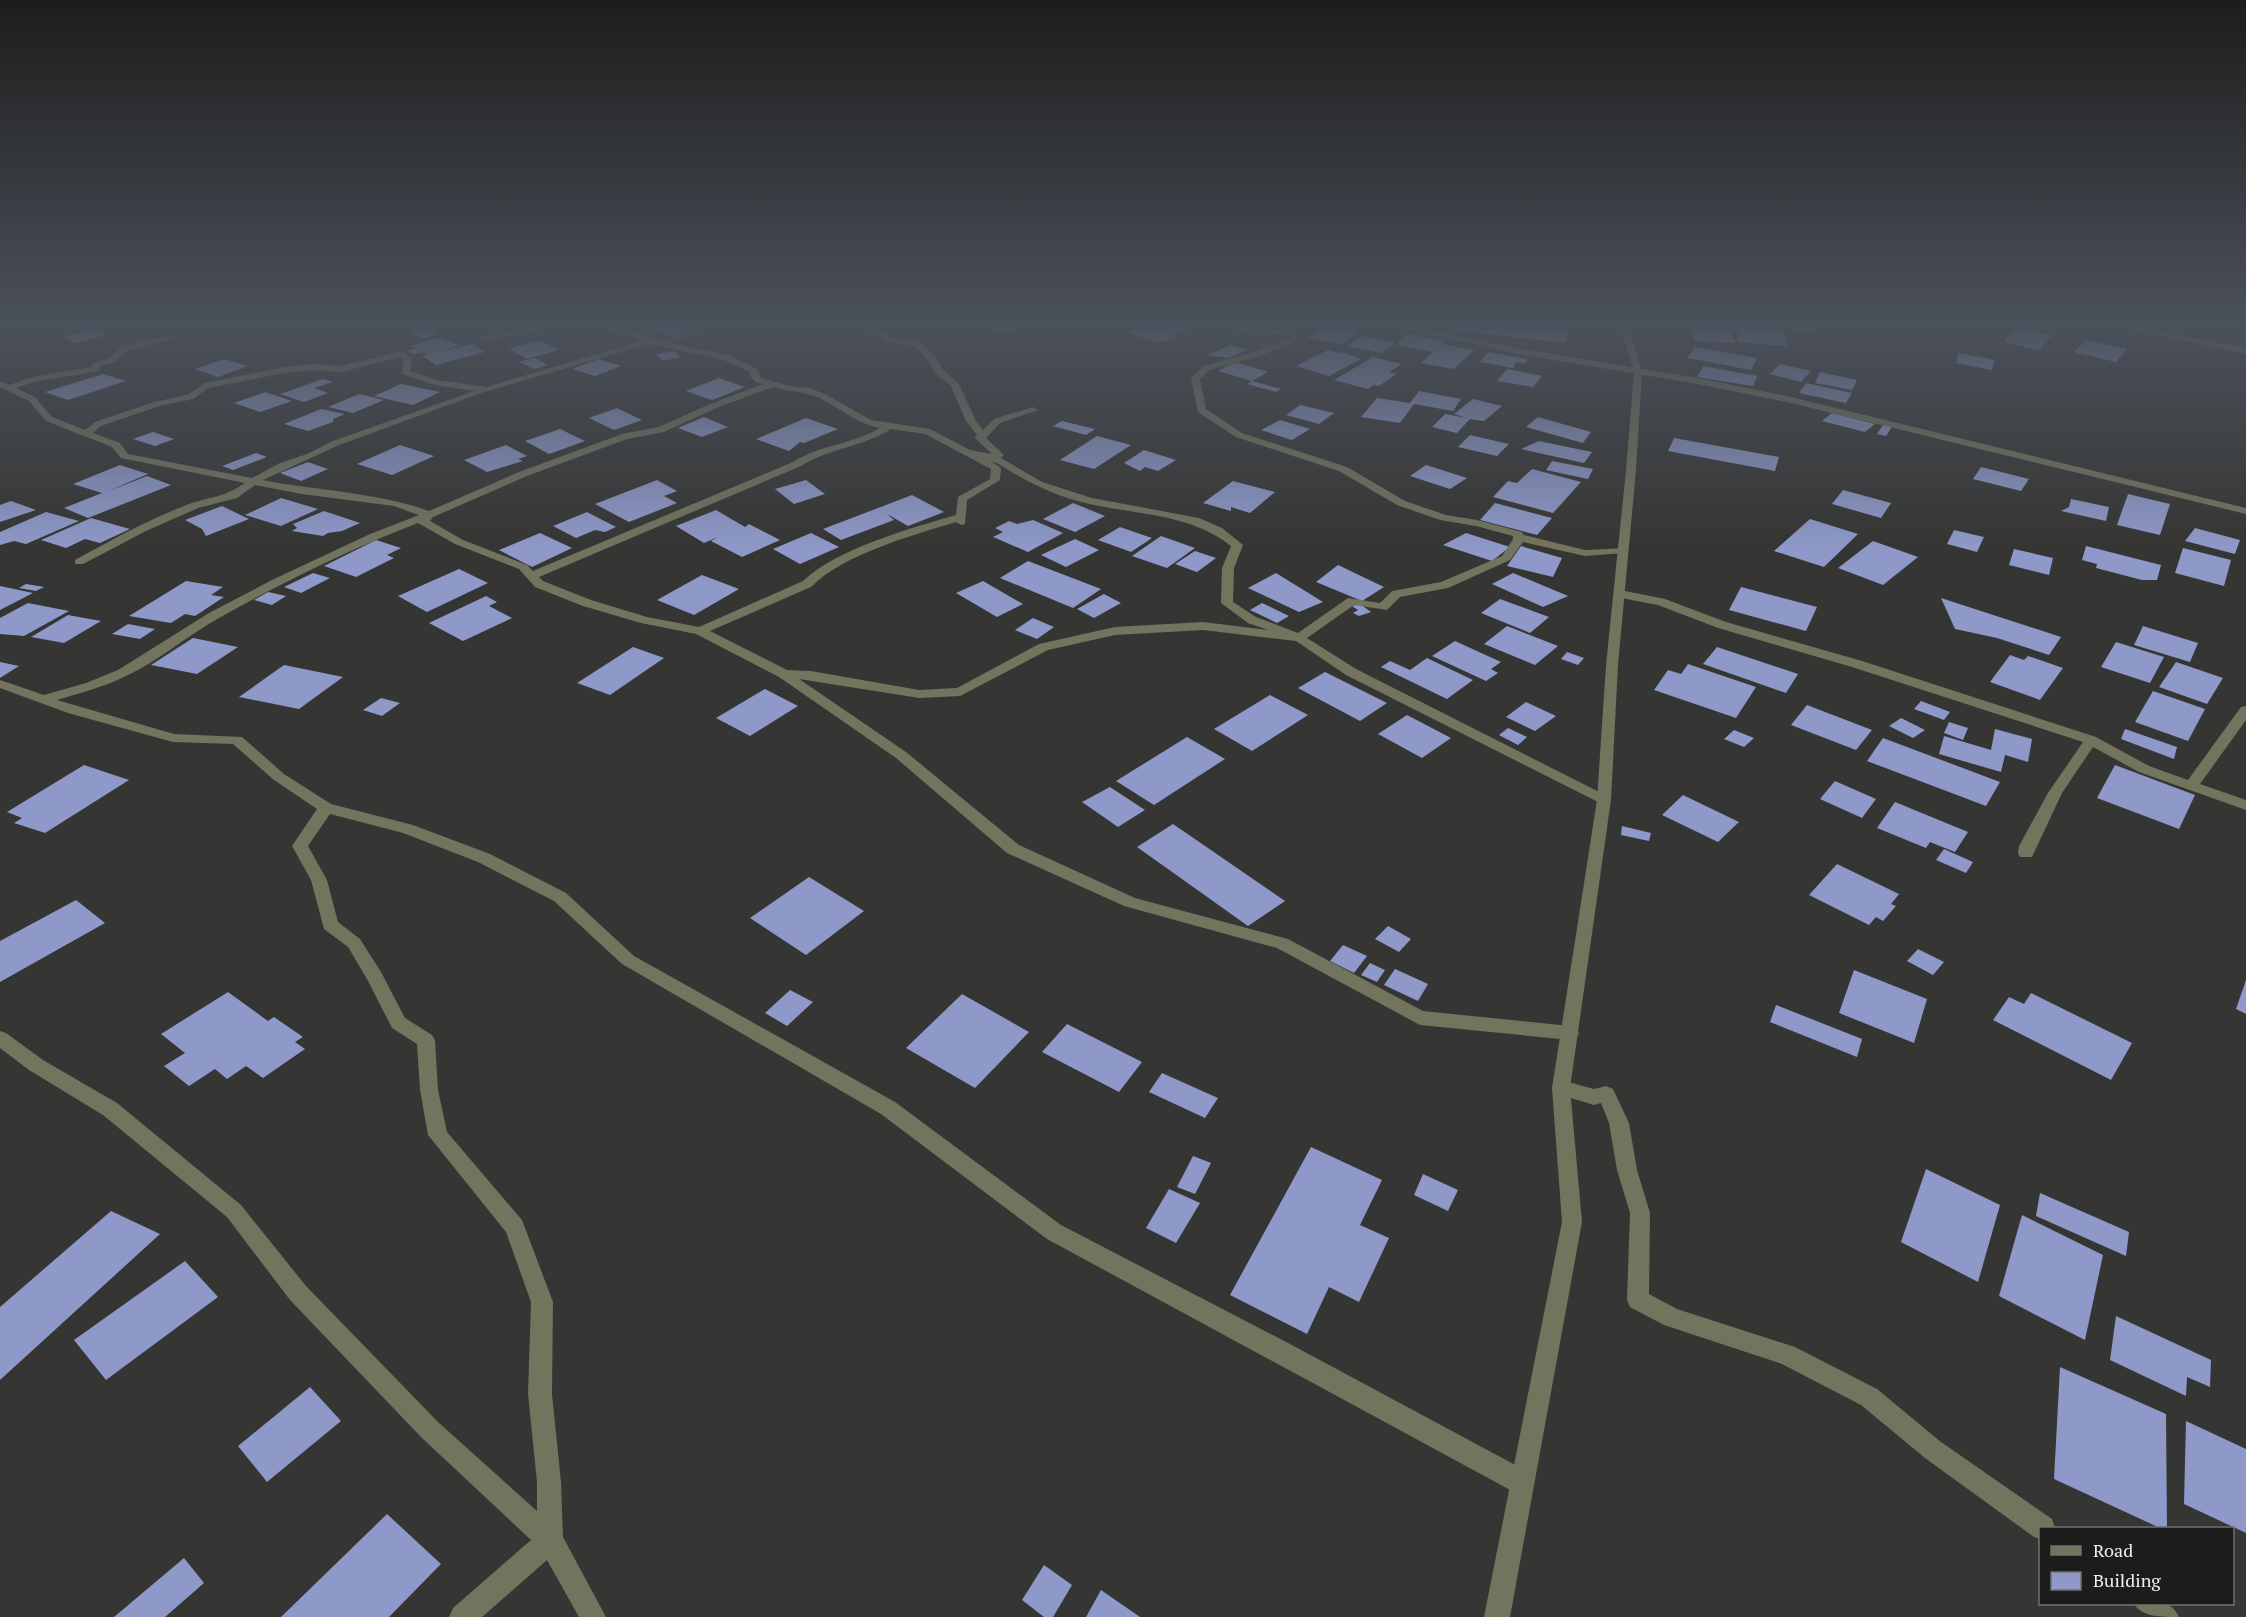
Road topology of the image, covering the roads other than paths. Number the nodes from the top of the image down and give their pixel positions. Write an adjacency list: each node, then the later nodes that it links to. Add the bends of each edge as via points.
1 (29, 397): 12 (street, via 49,419)
2 (188, 397): 12 (street, via 105,421)
3 (465, 397): 16 (street, via 336,443)
4 (736, 397): 18 (street, via 661,430 625,436 540,468)
5 (825, 397): 11 (street, via 868,423)
6 (962, 397): 13 (street, via 972,422)
7 (1200, 397): 19 (street, via 1201,410 1239,435 1337,467 1401,503 1444,518 1518,534)
8 (1636, 397): 20 (street)
9 (1777, 397): 17 (street)
10 (1033, 410): 13 (street, via 997,421)
11 (889, 426): 14 (street, via 927,431); 22 (street, via 878,434 811,454 797,464)
12 (87, 433): 16 (street, via 116,445 125,456)
13 (983, 435): 15 (street, via 980,438 999,455)
14 (970, 453): 15 (street); 24 (street, via 996,468 997,476 962,499 961,519 891,538 818,573 807,584)
15 (990, 458): 25 (street, via 1038,484 1090,501 1195,519 1218,530 1237,545 1228,568 1227,603 1252,620)
16 (254, 481): 18 (street, via 396,503); 21 (street, via 234,496 195,506)
17 (2246, 512)
18 (429, 515): 22 (street, via 423,522 475,549 523,567); 28 (street, via 374,536 276,583 213,616 123,673 91,687)
19 (1519, 539): 20 (street, via 1585,553); 25 (street, via 1506,558 1444,585 1396,594 1383,607 1352,601)
20 (1624, 550): 23 (street)
21 (79, 562)
22 (531, 576): 24 (street, via 539,584 587,603)
23 (1620, 594): 30 (street, via 1661,602 1722,625); 32 (street)
24 (700, 631): 26 (street)
25 (1299, 638): 26 (street, via 1203,626 1115,631 1044,647 960,692 919,694 812,675); 32 (street, via 1351,672)
26 (784, 674): 36 (street, via 901,755 1013,849 1119,897 1282,943 1420,1018)
27 (0, 684): 28 (street)
28 (44, 699): 34 (street, via 173,738 237,740 260,764)
29 (2246, 710): 31 (street)
30 (2091, 740): 31 (street, via 2144,769); 35 (street, via 2055,793 2026,846)
31 (2192, 785): 33 (street)
32 (1604, 800): 36 (street)
33 (2246, 805)
34 (326, 808): 39 (street, via 408,829 484,858 560,897 628,960 888,1108 1054,1233); 41 (street, via 300,846 319,880 330,925 354,943 398,1023 426,1040 429,1090 438,1135 515,1227 542,1302 540,1394)
35 (2026, 853)
36 (1570, 1033): 38 (street)
37 (0, 1038): 41 (street, via 36,1065 110,1109 234,1211 297,1293 430,1430)
38 (1562, 1088): 39 (street, via 1572,1222); 40 (street, via 1594,1097 1606,1094 1619,1123 1640,1213 1638,1300 1672,1318 1787,1355 1869,1397 1933,1450)
39 (1521, 1482): 45 (street)
40 (2042, 1527)
41 (550, 1540): 43 (street); 44 (street)
42 (2148, 1605): 46 (street)
43 (462, 1617)
44 (593, 1617)
45 (1497, 1617)
46 (2166, 1617)

